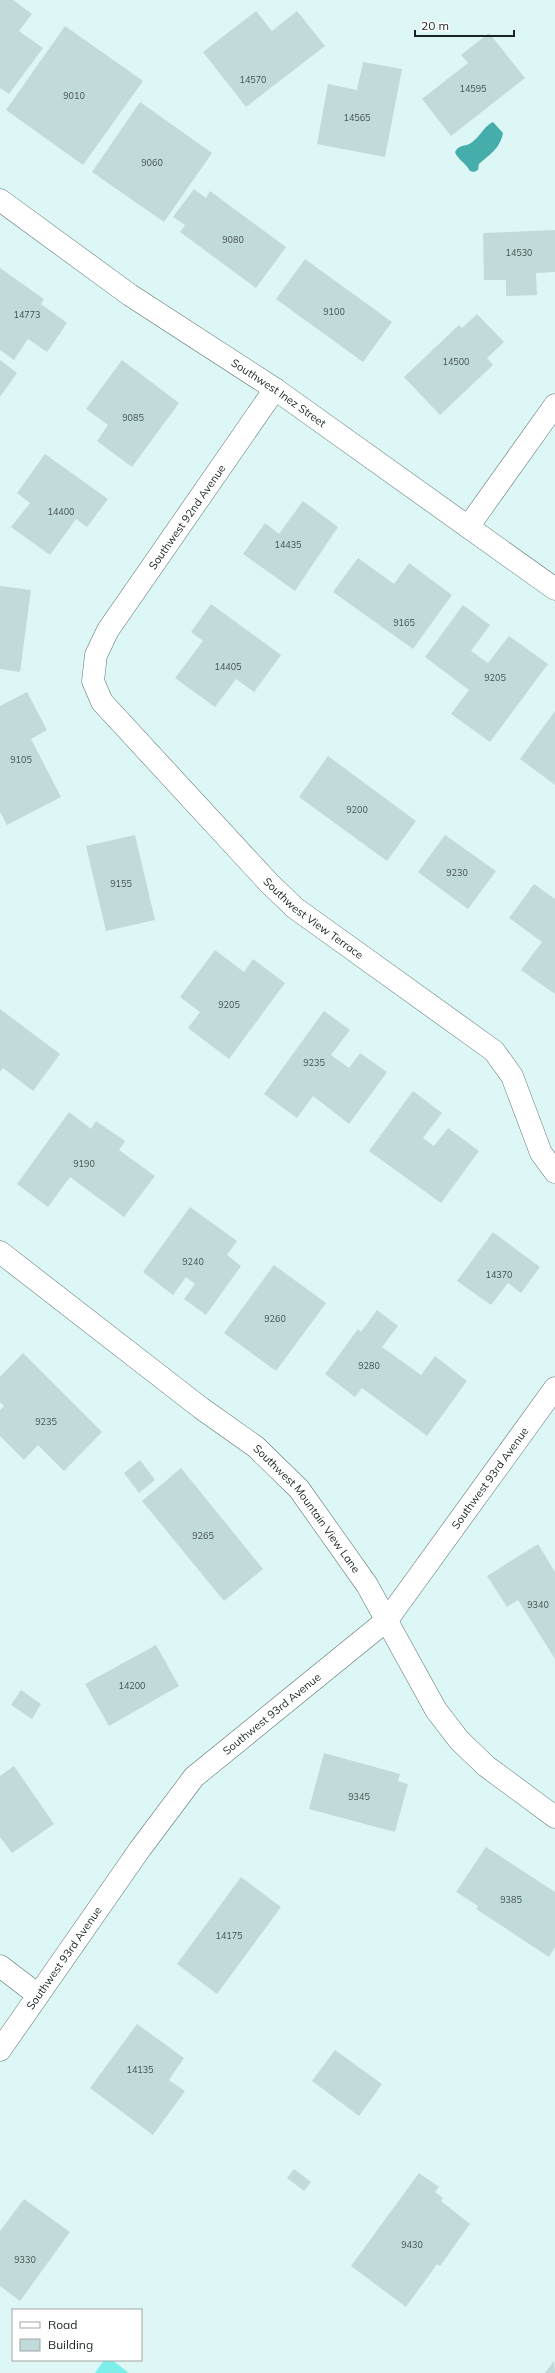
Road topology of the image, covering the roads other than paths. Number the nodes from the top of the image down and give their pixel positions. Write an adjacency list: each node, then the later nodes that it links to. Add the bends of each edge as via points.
1 (0, 200): 2 (street, Southwest Inez Street, via 130,295)
2 (275, 389): 4 (street, Southwest Inez Street); 6 (street, Southwest 92nd Avenue, via 108,630)
3 (555, 405): 4 (street)
4 (468, 527): 5 (street, Southwest Inez Street)
5 (555, 590)
6 (100, 646): 7 (street, Southwest View Terrace, via 93,681 102,702 295,908 494,1051 512,1076 541,1154)
7 (555, 1172)
8 (0, 1252): 10 (street, Southwest Mountain View Lane, via 201,1408 256,1447 299,1489 367,1585)
9 (555, 1388): 10 (street, Southwest 93rd Avenue)
10 (387, 1620): 11 (street, Southwest Mountain View Lane, via 436,1710 460,1740 486,1766); 13 (street, Southwest 93rd Avenue, via 194,1777 135,1855)
11 (555, 1817)
12 (0, 1966): 13 (street)
13 (38, 1995): 14 (street, Southwest 93rd Avenue)
14 (0, 2050)

